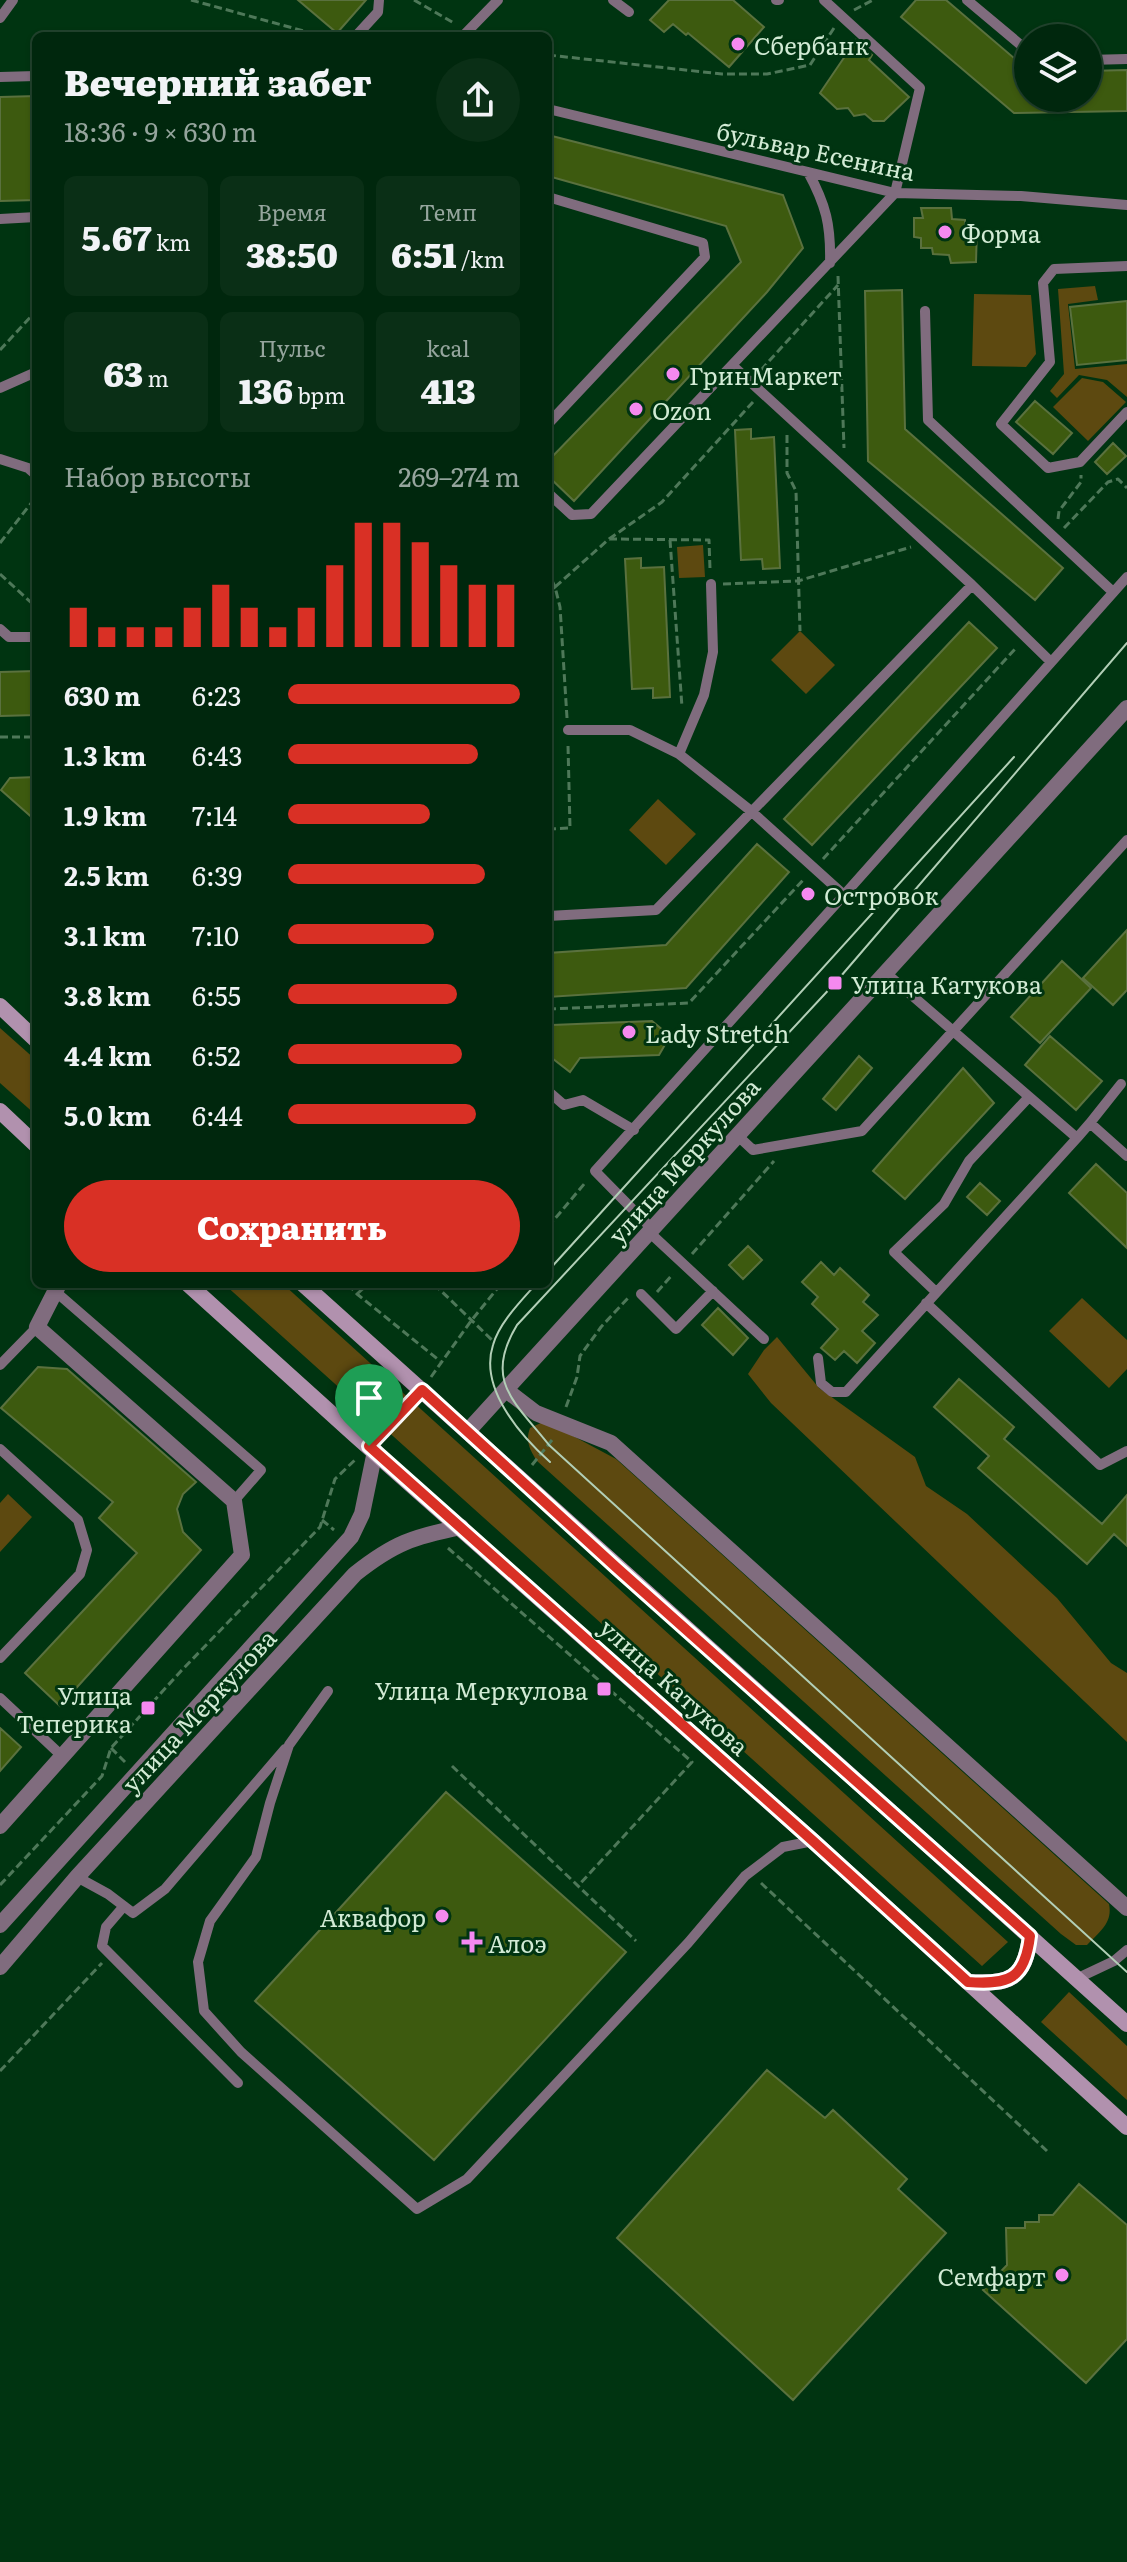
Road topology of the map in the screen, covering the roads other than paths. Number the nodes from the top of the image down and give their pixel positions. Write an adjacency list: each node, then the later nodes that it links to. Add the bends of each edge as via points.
1 (13, 0): 8 (lane)
2 (379, 0): 9 (lane, via 378,12)
3 (498, 0): 10 (lane)
4 (613, 0): 7 (lane)
5 (824, 0): 18 (lane, via 920,88)
6 (967, 0): 11 (lane)
7 (629, 12)
8 (0, 18)
9 (360, 32)
10 (468, 32)
11 (1014, 39)
12 (1127, 59): 13 (lane)
13 (1102, 60)
14 (32, 76): 15 (lane)
15 (0, 77)
16 (552, 110): 17 (lane, бульвар Есенина)
17 (808, 172): 18 (lane, бульвар Есенина); 23 (lane, via 823,201)
18 (895, 193): 20 (lane, бульвар Есенина); 23 (lane)
19 (552, 198): 30 (lane, via 703,243 705,257)
20 (1127, 205)
21 (32, 217): 22 (lane)
22 (0, 219)
23 (834, 259): 26 (lane)
24 (1127, 266): 29 (lane, via 1054,269 1043,283 1050,362 1001,424 1048,468 1080,462)
25 (925, 311): 37 (lane, via 928,420)
26 (733, 366): 33 (lane, via 591,514 572,515); 36 (lane)
27 (32, 374): 28 (lane)
28 (0, 388)
29 (1127, 412)
30 (552, 420)
31 (0, 459): 32 (lane)
32 (32, 472)
33 (552, 497)
34 (1127, 577): 37 (lane)
35 (711, 584): 43 (lane, via 713,652 704,695)
36 (972, 585): 40 (lane); 44 (lane)
37 (1113, 592): 40 (lane)
38 (0, 629): 39 (lane, via 9,637)
39 (32, 637)
40 (1051, 662): 46 (lane)
41 (1127, 708): 48 (street, улица Меркулова)
42 (568, 730): 43 (lane, via 630,730)
43 (679, 754): 44 (lane)
44 (751, 811): 46 (lane); 47 (lane, via 656,910)
45 (1127, 840): 50 (lane)
46 (844, 895): 57 (lane)
47 (552, 916)
48 (886, 973): 50 (lane); 58 (street, улица Меркулова)
49 (0, 1007): 51 (main road)
50 (954, 1032): 54 (lane); 58 (lane, via 862,1131 753,1150)
51 (32, 1036)
52 (1121, 1084): 56 (lane)
53 (552, 1094): 57 (lane, via 564,1105 583,1100)
54 (1028, 1098): 59 (lane); 68 (lane, via 969,1161 944,1204 894,1252)
55 (0, 1111): 60 (main road)
56 (1090, 1123): 59 (lane); 61 (lane)
57 (634, 1130): 62 (lane, via 595,1171)
58 (738, 1136): 62 (street, улица Меркулова)
59 (1077, 1138): 68 (lane)
60 (32, 1141)
61 (1127, 1156)
62 (651, 1231): 66 (lane); 74 (street, улица Меркулова)
63 (58, 1288): 70 (street); 79 (lane, via 261,1470)
64 (192, 1288): 76 (main road, улица Катукова)
65 (307, 1288): 75 (main road, улица Катукова)
66 (713, 1291): 67 (lane, via 676,1329); 71 (lane)
67 (638, 1292)
68 (936, 1292): 69 (lane)
69 (926, 1303): 72 (lane, via 846,1392 832,1392 821,1383); 77 (lane, via 1100,1465)
70 (37, 1327): 73 (lane); 79 (street)
71 (764, 1339)
72 (818, 1358)
73 (0, 1365)
74 (506, 1390): 75 (street, улица Меркулова); 90 (street, via 536,1413 611,1443)
75 (468, 1431): 92 (main road, улица Катукова)
76 (372, 1449): 80 (main road, улица Катукова); 91 (street, улица Меркулова, via 362,1514 351,1537)
77 (1127, 1451)
78 (2, 1457): 81 (lane, via 78,1520 87,1550 80,1574)
79 (234, 1501): 85 (street, via 242,1555)
80 (461, 1527): 87 (main road, улица Катукова); 88 (street, улица Меркулова, via 412,1537 355,1574)
81 (0, 1658)
82 (328, 1691): 84 (lane)
83 (0, 1698): 85 (lane)
84 (289, 1745): 87 (lane, via 256,1857 210,1921 198,1962 204,2011 241,2052 417,2209 467,2179 750,1872 783,1847); 89 (lane, via 165,1889 133,1913)
85 (63, 1757): 86 (street)
86 (0, 1826)
87 (813, 1841): 96 (main road, улица Катукова)
88 (77, 1877): 89 (lane); 94 (street, улица Меркулова)
89 (124, 1906): 98 (lane, via 106,1927 102,1946)
90 (1127, 1908)
91 (0, 1924)
92 (1030, 1936): 95 (main road, улица Катукова); 96 (main road, via 1027,1960 1015,1977 993,1984)
93 (1127, 1950): 95 (lane)
94 (0, 1967)
95 (1078, 1978): 97 (main road, улица Катукова)
96 (968, 1982): 99 (main road, улица Катукова)
97 (1127, 2024)
98 (238, 2083)
99 (1127, 2127)

